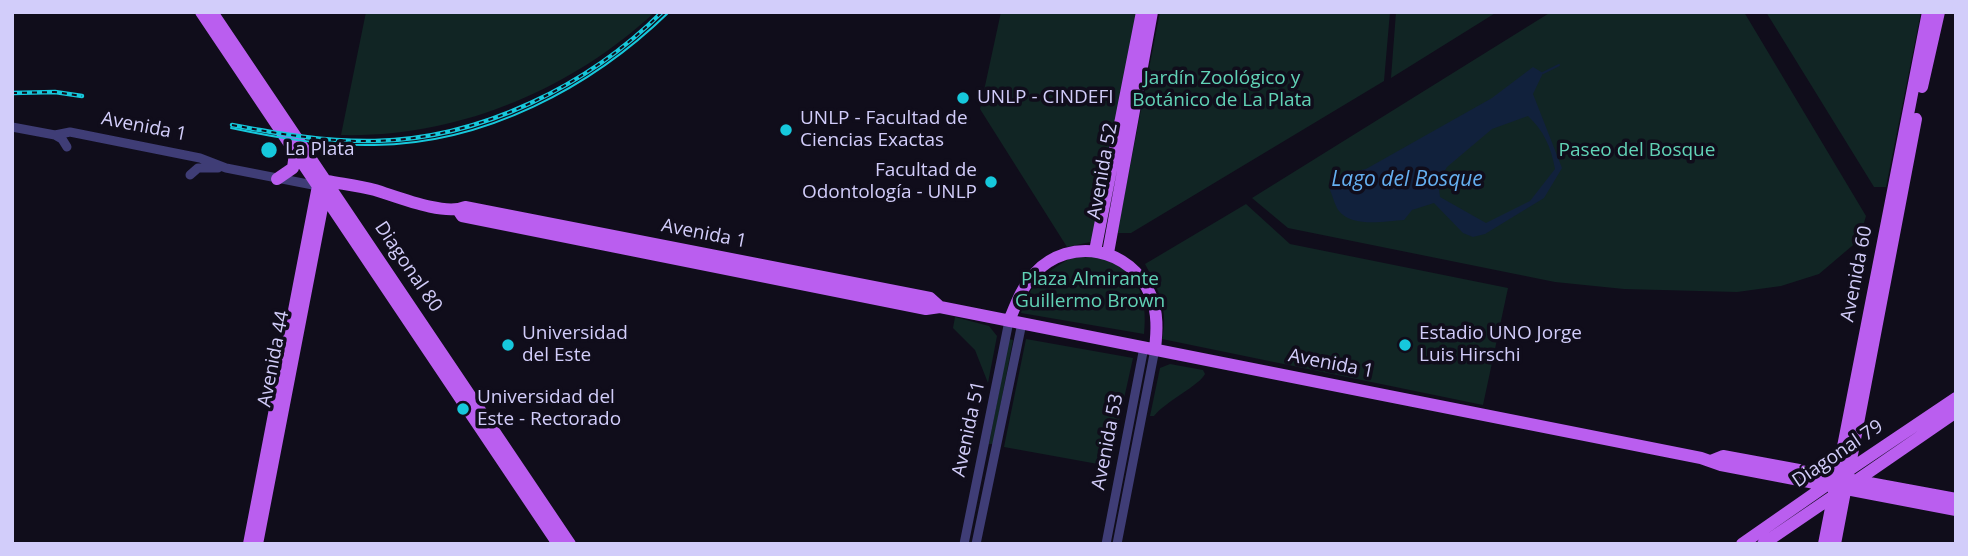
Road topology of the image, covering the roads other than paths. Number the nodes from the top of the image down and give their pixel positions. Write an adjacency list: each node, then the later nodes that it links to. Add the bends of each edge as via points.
1 (201, 12): 10 (main road, Diagonal 80)
2 (212, 12): 14 (main road, Diagonal 80)
3 (1142, 12): 15 (main road, Avenida 52)
4 (1152, 12): 15 (main road, Avenida 52)
5 (1928, 12): 20 (main road, Avenida 60)
6 (1939, 12): 20 (main road, Avenida 60)
7 (12, 127): 8 (street, Avenida 1)
8 (55, 135): 9 (street); 11 (street, Avenida 1, via 70,132 200,158)
9 (67, 147)
10 (295, 153): 13 (main road, via 293,169); 14 (main road, Diagonal 80)
11 (226, 168): 12 (street, via 199,168); 13 (street, Avenida 1)
12 (190, 175)
13 (277, 179): 14 (street, Avenida 1)
14 (326, 188): 16 (main road, Avenida 1, via 376,190 462,216 926,309 940,307); 23 (main road, Avenida 44); 24 (main road, Avenida 44); 25 (main road, Diagonal 80); 26 (main road, Diagonal 80)
15 (1101, 252): 16 (main road, via 1066,253 1040,268 1023,288); 17 (main road, via 1124,262 1150,295 1157,320)
16 (1016, 322): 17 (main road, Avenida 1); 27 (street, Avenida 51); 28 (street, Avenida 51)
17 (1150, 348): 20 (main road, Avenida 1, via 1713,460 1723,456); 29 (street, Avenida 53); 30 (street, Avenida 53)
18 (1956, 398): 20 (main road, Diagonal 79)
19 (1956, 412): 20 (main road, Diagonal 79)
20 (1841, 483): 21 (main road, Avenida 1); 22 (main road, Avenida 1); 31 (main road, Diagonal 79); 32 (main road, Diagonal 79); 33 (main road, Avenida 60); 34 (main road, Avenida 60)
21 (1956, 499)
22 (1956, 510)
23 (248, 544)
24 (257, 544)
25 (558, 544)
26 (570, 544)
27 (964, 544)
28 (976, 544)
29 (1106, 544)
30 (1117, 544)
31 (1742, 544)
32 (1763, 544)
33 (1824, 544)
34 (1835, 544)

